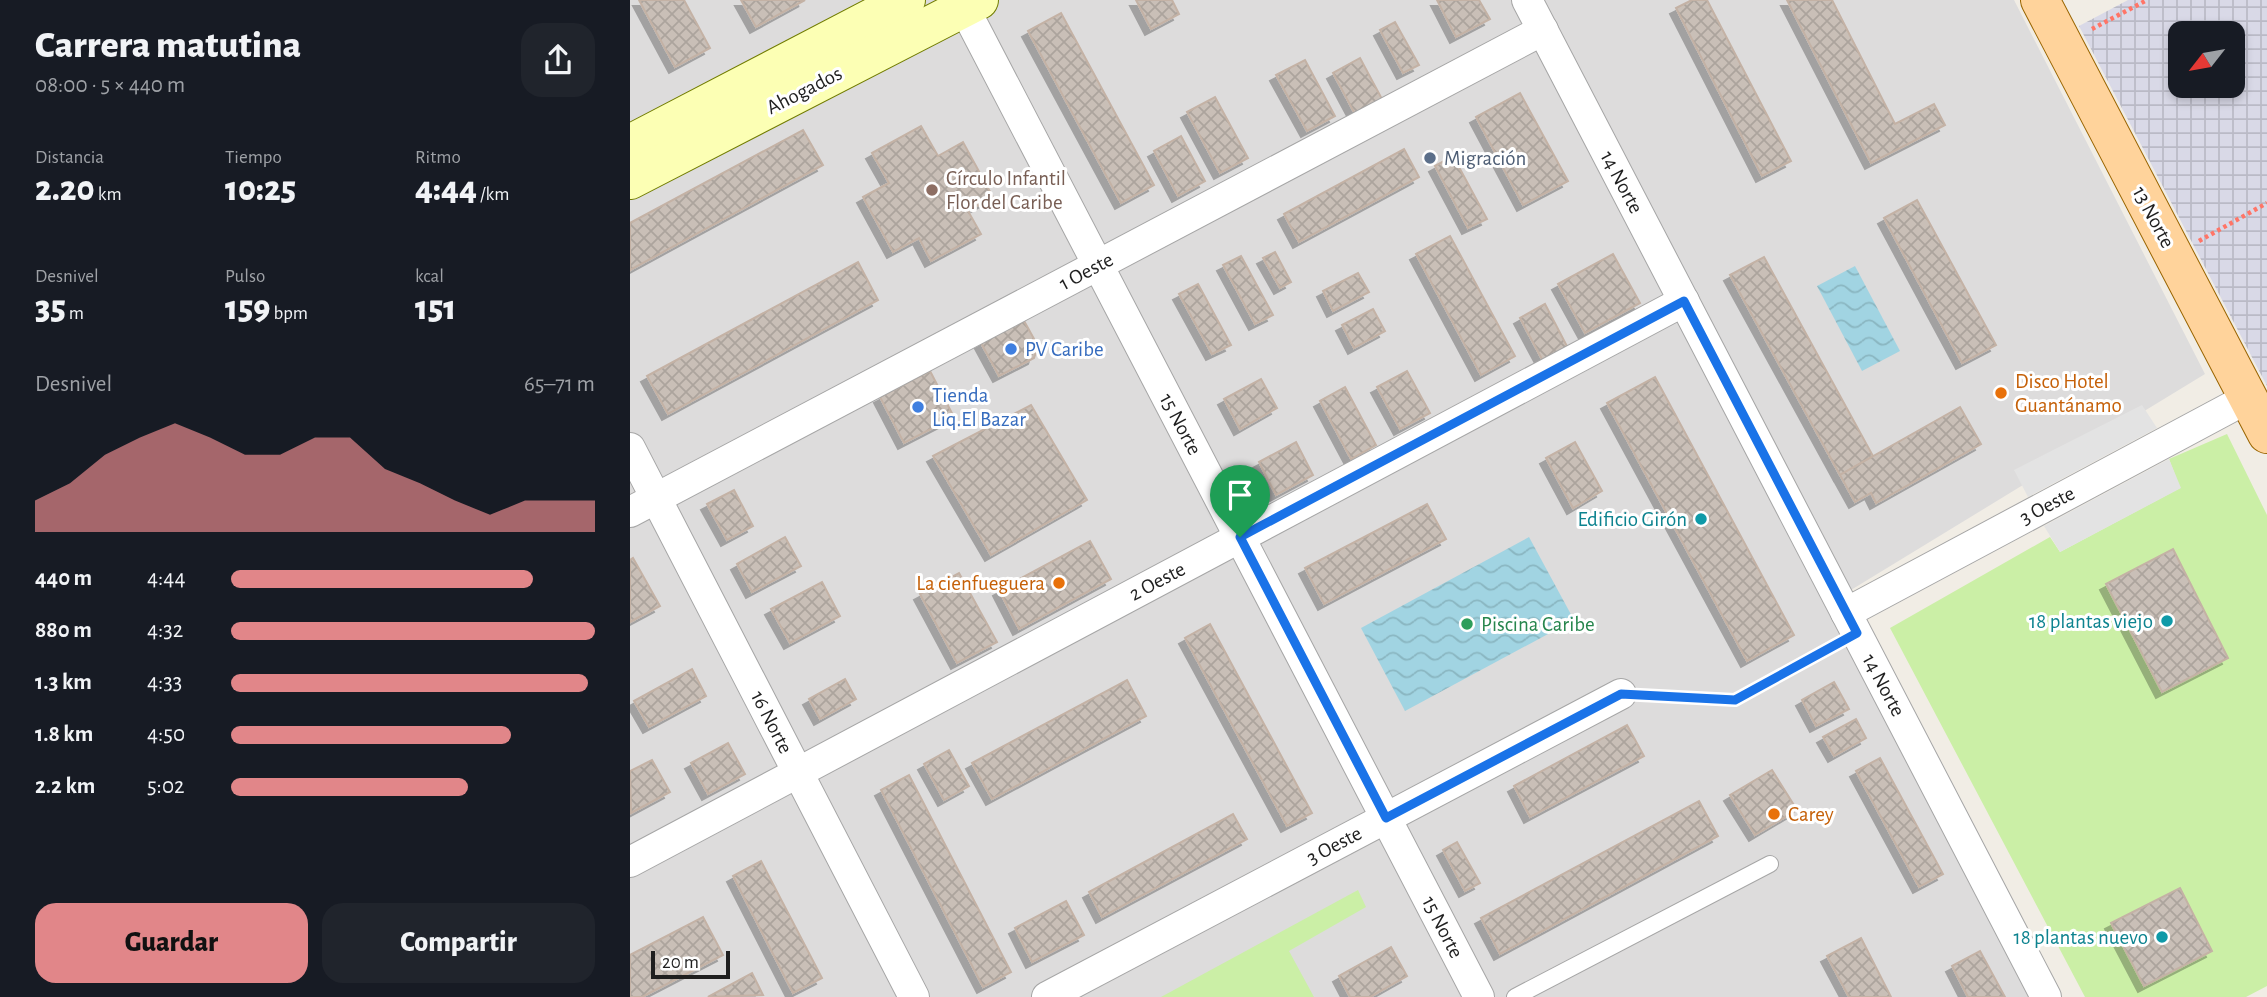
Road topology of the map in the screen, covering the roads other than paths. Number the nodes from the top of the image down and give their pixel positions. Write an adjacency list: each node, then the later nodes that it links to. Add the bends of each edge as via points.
1 (906, 0): 6 (main road, Ahogados)
2 (1527, 0): 5 (street, 14 Norte)
3 (2040, 0): 10 (main road, 13 Norte)
4 (968, 3): 7 (main road, Ahogados); 8 (street, 15 Norte)
5 (1543, 30): 8 (street, 1 Oeste); 9 (street, 14 Norte)
6 (630, 144)
7 (630, 180)
8 (1098, 265): 13 (street, 1 Oeste); 15 (street, 15 Norte)
9 (1684, 301): 15 (street, 2 Oeste); 16 (street, 14 Norte)
10 (2248, 398): 11 (main road, 13 Norte); 16 (street, 3 Oeste)
11 (2267, 434)
12 (630, 448): 13 (street, 16 Norte)
13 (656, 498): 14 (street, 1 Oeste); 18 (street, 16 Norte)
14 (630, 512)
15 (1240, 537): 18 (street, 2 Oeste); 19 (street, 15 Norte)
16 (1852, 623): 26 (street, 14 Norte)
17 (1621, 694): 19 (street, 3 Oeste)
18 (798, 772): 20 (street, 2 Oeste); 22 (street, 16 Norte)
19 (1386, 818): 23 (street, 3 Oeste); 24 (street, 15 Norte)
20 (630, 862)
21 (1770, 864): 25 (lane)
22 (914, 997)
23 (1047, 997)
24 (1479, 997)
25 (1515, 997)
26 (2046, 997)

